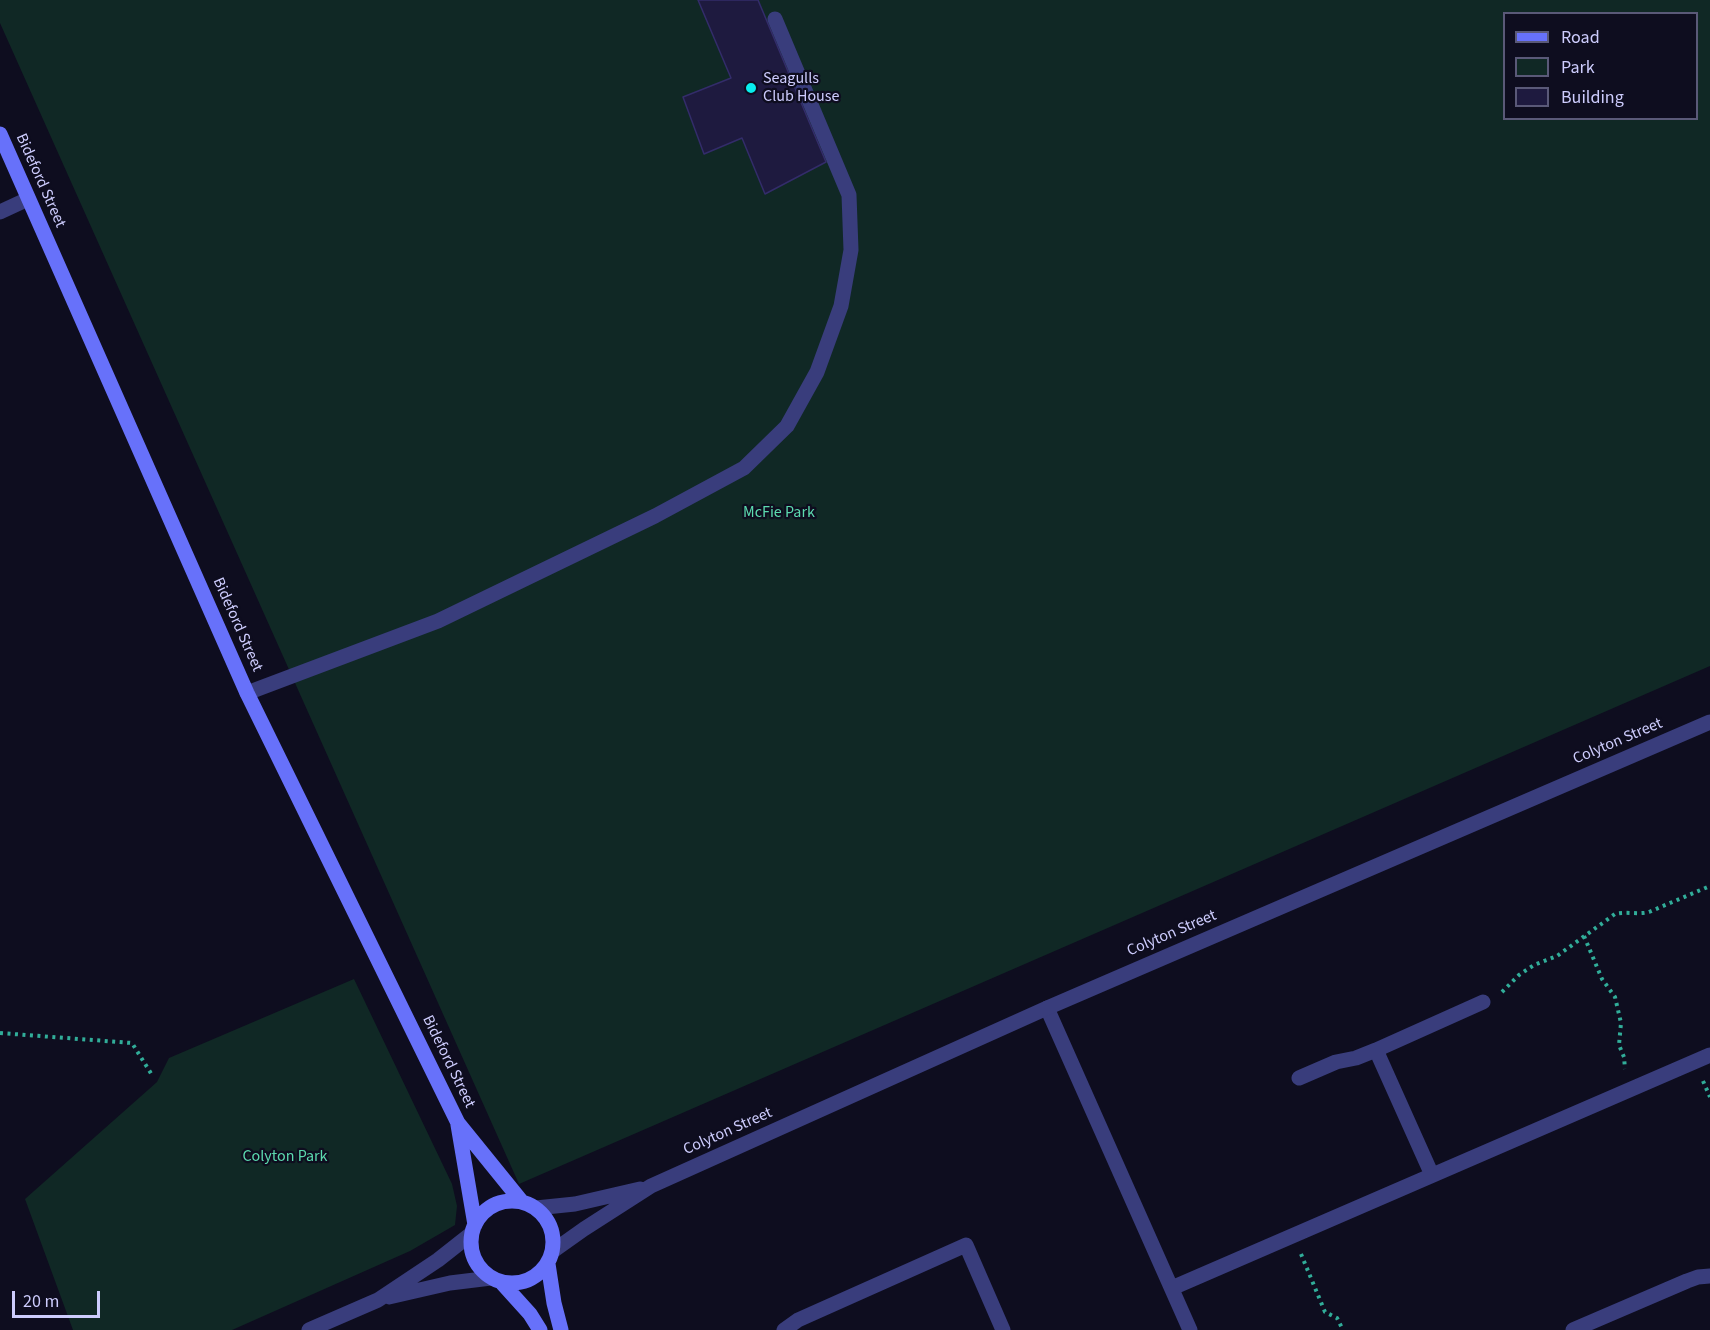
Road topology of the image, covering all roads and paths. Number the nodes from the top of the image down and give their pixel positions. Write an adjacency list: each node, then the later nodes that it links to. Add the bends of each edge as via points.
1 (775, 19): 5 (street, via 849,195 851,250 841,306 818,372 787,426 744,468 655,516 438,621)
2 (0, 134): 3 (street, Bideford Street)
3 (28, 199): 4 (street); 5 (street, Bideford Street)
4 (0, 212)
5 (247, 693): 17 (street, Bideford Street)
6 (1710, 722): 10 (street, Colyton Street)
7 (1710, 886): 8 (path, via 1649,912 1615,915)
8 (1584, 936): 9 (path, via 1557,956 1519,975 1498,996); 16 (path, via 1619,1011 1618,1045 1625,1067)
9 (1483, 1002): 12 (street)
10 (1047, 1008): 19 (street, Colyton Street); 26 (street)
11 (0, 1033): 14 (path, via 132,1043)
12 (1376, 1050): 15 (street); 18 (street)
13 (1710, 1055): 16 (street)
14 (152, 1075)
15 (1299, 1078)
16 (1621, 1093): 18 (street)
17 (458, 1122): 20 (street, Bideford Street); 21 (street, Bideford Street)
18 (1432, 1175): 22 (street)
19 (651, 1186): 20 (street, Colyton Street, via 575,1204); 23 (street, Colyton Street, via 584,1228)
20 (529, 1205): 21 (street, via 503,1202 489,1208); 23 (street, via 551,1226)
21 (473, 1229): 25 (street, via 470,1245 474,1259); 27 (street, via 438,1260)
22 (1293, 1235): 26 (street); 34 (path, via 1325,1312 1337,1318)
23 (551, 1257): 25 (street, via 540,1274 528,1281); 30 (street, via 554,1303)
24 (1710, 1276): 35 (street, via 1687,1281)
25 (496, 1281): 27 (street, via 450,1283); 29 (street, via 530,1314)
26 (1172, 1288): 33 (street)
27 (378, 1300): 28 (street)
28 (309, 1330)
29 (540, 1330)
30 (561, 1330)
31 (784, 1330): 32 (street, via 798,1320 966,1245)
32 (1003, 1330)
33 (1190, 1330)
34 (1343, 1330)
35 (1573, 1330)

